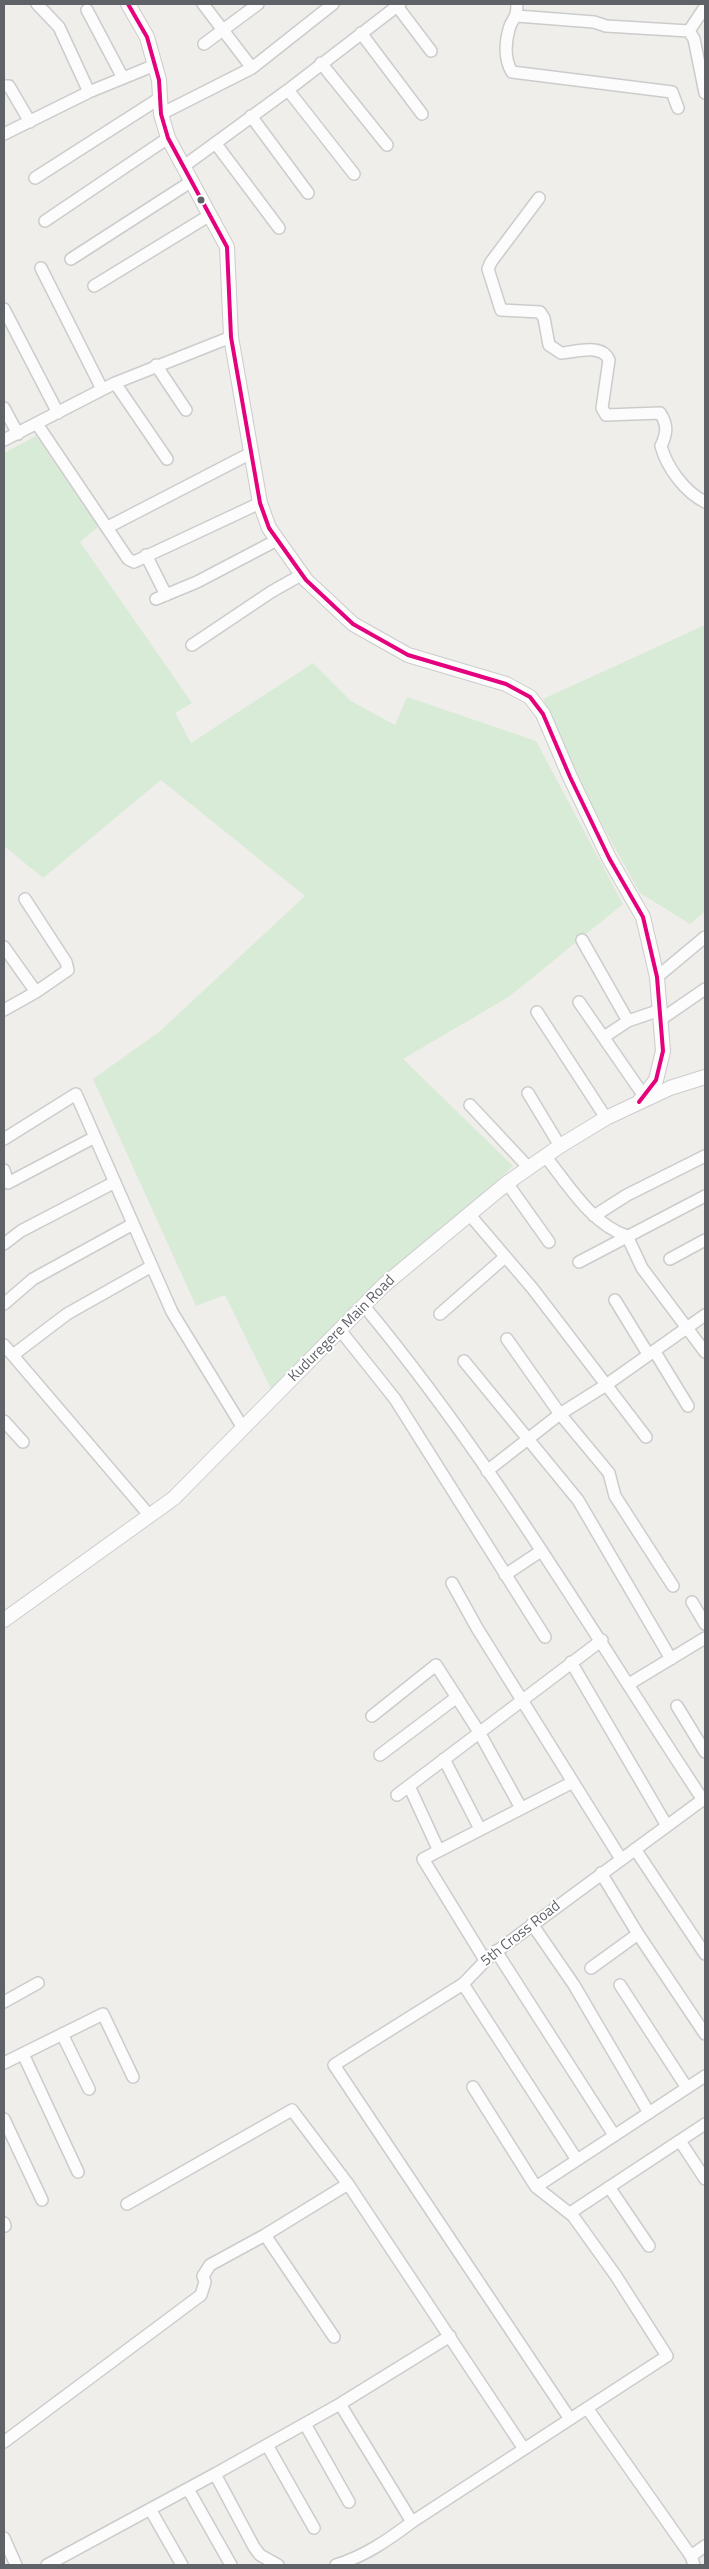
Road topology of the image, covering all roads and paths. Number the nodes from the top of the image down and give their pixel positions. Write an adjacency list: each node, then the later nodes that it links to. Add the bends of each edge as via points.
1 (37, 4): 22 (street, via 59,27)
2 (128, 4): 17 (street, via 147,36)
3 (203, 4): 11 (street)
4 (258, 4): 11 (street)
5 (333, 4): 18 (street)
6 (517, 4): 10 (street)
7 (398, 5): 13 (street); 15 (street)
8 (705, 7): 12 (street)
9 (87, 10): 19 (street)
10 (517, 16): 12 (street); 25 (street, via 509,28 505,60 512,72 672,92)
11 (223, 30): 14 (street); 18 (street)
12 (689, 32): 23 (street, via 694,39)
13 (361, 33): 16 (street); 27 (street)
14 (204, 44)
15 (431, 51)
16 (321, 63): 21 (street); 33 (street)
17 (155, 65): 19 (street); 24 (street)
18 (252, 68): 26 (street)
19 (122, 78): 22 (street)
20 (4, 86): 29 (street, via 9,86)
21 (288, 90): 28 (street); 35 (street)
22 (89, 92): 29 (street)
23 (705, 93)
24 (160, 98): 26 (street); 36 (street)
25 (678, 108)
26 (161, 114): 31 (street)
27 (422, 114)
28 (251, 116): 32 (street); 38 (street)
29 (30, 122): 30 (street)
30 (4, 134)
31 (168, 138): 34 (street); 41 (street)
32 (216, 144): 34 (street); 42 (street)
33 (387, 145)
34 (184, 166): 37 (street)
35 (354, 174)
36 (35, 178)
37 (192, 181): 40 (street); 43 (street)
38 (308, 193)
39 (539, 198): 60 (street, via 490,262 488,269 501,310 540,312 549,344 560,353 600,349 606,353 609,360 602,408 606,416 660,413 667,432 661,446 668,463 695,497)
40 (210, 215): 45 (street); 47 (street, via 227,247)
41 (45, 221)
42 (279, 228)
43 (70, 259)
44 (41, 268): 50 (street)
45 (94, 286)
46 (4, 308): 53 (street)
47 (231, 337): 48 (street); 57 (street)
48 (156, 365): 49 (street); 52 (street)
49 (115, 383): 50 (street); 58 (street)
50 (102, 389): 53 (street)
51 (4, 408): 55 (street)
52 (186, 410)
53 (58, 412): 54 (street)
54 (37, 424): 55 (street); 61 (street)
55 (18, 434): 56 (street)
56 (4, 440)
57 (251, 453): 59 (street); 61 (street)
58 (167, 459)
59 (260, 502): 62 (street); 63 (street)
60 (705, 502)
61 (108, 527): 63 (street, via 128,559 134,562)
62 (277, 540): 63 (street, via 161,597); 64 (street)
63 (146, 555)
64 (302, 575): 65 (street); 70 (street, via 353,624 408,655 506,684 530,697 543,714 609,858 644,916)
65 (192, 645)
66 (25, 899): 72 (street, via 68,966 66,974)
67 (705, 937): 70 (street)
68 (582, 940): 77 (street)
69 (4, 947): 72 (street)
70 (657, 977): 76 (street)
71 (705, 989): 76 (street)
72 (36, 992): 74 (street)
73 (579, 1002): 78 (street)
74 (4, 1010)
75 (537, 1012): 83 (street)
76 (660, 1015): 77 (street); 81 (street, via 663,1051 656,1080)
77 (628, 1021): 78 (street)
78 (604, 1037): 81 (street)
79 (705, 1077): 81 (street, Kuduregere Main Road)
80 (528, 1093): 86 (street)
81 (641, 1099): 83 (street, Kuduregere Main Road)
82 (470, 1105): 89 (street)
83 (606, 1118): 86 (street, Kuduregere Main Road)
84 (95, 1137): 85 (street, via 76,1094); 90 (street, via 8,1183); 91 (street)
85 (4, 1139)
86 (560, 1146): 87 (street, Kuduregere Main Road)
87 (546, 1156): 89 (street, Kuduregere Main Road); 95 (street)
88 (705, 1156): 95 (street, via 627,1195)
89 (529, 1168): 92 (street, Kuduregere Main Road)
90 (4, 1170)
91 (115, 1182): 96 (street); 100 (street, via 21,1231)
92 (507, 1183): 94 (street, Kuduregere Main Road); 99 (street)
93 (705, 1196): 97 (street)
94 (469, 1214): 101 (street); 107 (street, Kuduregere Main Road, via 384,1285)
95 (594, 1216): 97 (street, via 614,1232)
96 (133, 1224): 104 (street); 106 (street, via 33,1279)
97 (627, 1236): 103 (street); 110 (street, via 642,1268)
98 (705, 1240): 102 (street)
99 (548, 1242)
100 (4, 1244)
101 (505, 1256): 108 (street); 118 (street)
102 (670, 1259)
103 (579, 1262)
104 (152, 1266): 116 (street, via 67,1314); 122 (street, via 172,1312)
105 (615, 1300): 115 (street)
106 (4, 1304)
107 (364, 1306): 111 (street, Kuduregere Main Road); 126 (street, via 417,1369)
108 (440, 1314)
109 (705, 1314): 110 (street)
110 (685, 1327): 114 (street); 115 (street)
111 (340, 1330): 122 (street, Kuduregere Main Road); 129 (street, via 395,1399)
112 (507, 1339): 120 (street)
113 (4, 1345): 116 (street)
114 (705, 1352)
115 (651, 1353): 118 (street); 119 (street)
116 (13, 1355): 127 (street)
117 (464, 1361): 124 (street)
118 (606, 1385): 120 (street); 123 (street)
119 (688, 1406)
120 (560, 1414): 124 (street); 131 (street, via 610,1473 615,1496)
121 (4, 1420): 125 (street)
122 (243, 1428): 127 (street, Kuduregere Main Road, via 174,1498)
123 (646, 1437)
124 (528, 1440): 126 (street); 138 (street, via 578,1500)
125 (22, 1442)
126 (487, 1471): 128 (street)
127 (150, 1516): 133 (street, Kuduregere Main Road)
128 (541, 1551): 129 (street); 137 (street)
129 (505, 1575): 135 (street)
130 (452, 1583): 142 (street)
131 (673, 1586)
132 (692, 1602): 134 (street)
133 (4, 1620)
134 (705, 1624)
135 (544, 1637)
136 (705, 1638): 138 (street)
137 (602, 1640): 139 (street); 140 (street)
138 (671, 1659): 140 (street)
139 (571, 1662): 142 (street); 154 (street)
140 (629, 1684): 152 (street)
141 (456, 1698): 144 (street, via 436,1665); 145 (street); 147 (street)
142 (522, 1700): 145 (street); 149 (street)
143 (677, 1706): 146 (street)
144 (372, 1716)
145 (478, 1732): 148 (street); 153 (street)
146 (705, 1752)
147 (380, 1755)
148 (444, 1759): 150 (street); 155 (street)
149 (573, 1782): 153 (street); 158 (street)
150 (409, 1786): 151 (street); 157 (street)
151 (397, 1796)
152 (704, 1799): 154 (street, 5th Cross Road)
153 (521, 1808): 155 (street)
154 (668, 1826): 156 (street, 5th Cross Road)
155 (480, 1829): 157 (street)
156 (635, 1849): 158 (street, 5th Cross Road); 163 (street)
157 (439, 1851): 164 (street, via 423,1859)
158 (621, 1859): 159 (street, 5th Cross Road)
159 (601, 1874): 160 (street, 5th Cross Road); 161 (street)
160 (532, 1924): 162 (street, 5th Cross Road); 179 (street, via 574,1985)
161 (638, 1934): 165 (street); 171 (street)
162 (496, 1951): 164 (street, 5th Cross Road); 182 (street)
163 (705, 1954)
164 (485, 1960): 167 (street, 5th Cross Road)
165 (591, 1968)
166 (38, 1983): 169 (street)
167 (463, 1984): 184 (street); 199 (street, 5th Cross Road, via 334,2065)
168 (620, 1985): 177 (street)
169 (4, 2002)
170 (62, 2034): 172 (street); 175 (street, via 103,2014); 178 (street)
171 (705, 2034)
172 (23, 2054): 173 (street); 185 (street)
173 (4, 2063)
174 (705, 2076): 177 (street)
175 (133, 2077)
176 (473, 2087): 188 (street)
177 (687, 2088): 179 (street)
178 (89, 2089)
179 (649, 2113): 182 (street)
180 (4, 2119): 190 (street)
181 (705, 2124): 183 (street)
182 (614, 2135): 184 (street)
183 (680, 2141): 186 (street); 189 (street)
184 (577, 2160): 188 (street)
185 (78, 2172)
186 (705, 2179)
187 (348, 2184): 191 (street, via 292,2110); 193 (street); 195 (street)
188 (536, 2187): 192 (street)
189 (609, 2187): 192 (street); 194 (street)
190 (42, 2200)
191 (127, 2204)
192 (570, 2213): 198 (street, via 616,2276 667,2356)
193 (265, 2235): 196 (street); 201 (street, via 210,2265 203,2276 205,2282 201,2295)
194 (649, 2246)
195 (450, 2336): 197 (street); 203 (street)
196 (334, 2337)
197 (340, 2404): 200 (street); 208 (street)
198 (587, 2408): 199 (street); 212 (street)
199 (570, 2419): 203 (street)
200 (305, 2424): 202 (street); 206 (street)
201 (4, 2442)
202 (267, 2445): 204 (street); 209 (street)
203 (524, 2449): 208 (street)
204 (215, 2474): 205 (street); 217 (street, via 254,2547 260,2555)
205 (188, 2489): 207 (street); 216 (street)
206 (349, 2502)
207 (150, 2510): 214 (street); 215 (street)
208 (412, 2522): 218 (street, via 359,2558)
209 (314, 2528)
210 (4, 2538): 213 (street)
211 (705, 2546): 212 (street)
212 (692, 2561)
213 (16, 2565)
214 (47, 2565)
215 (182, 2565)
216 (231, 2565)
217 (278, 2565)
218 (336, 2565)

